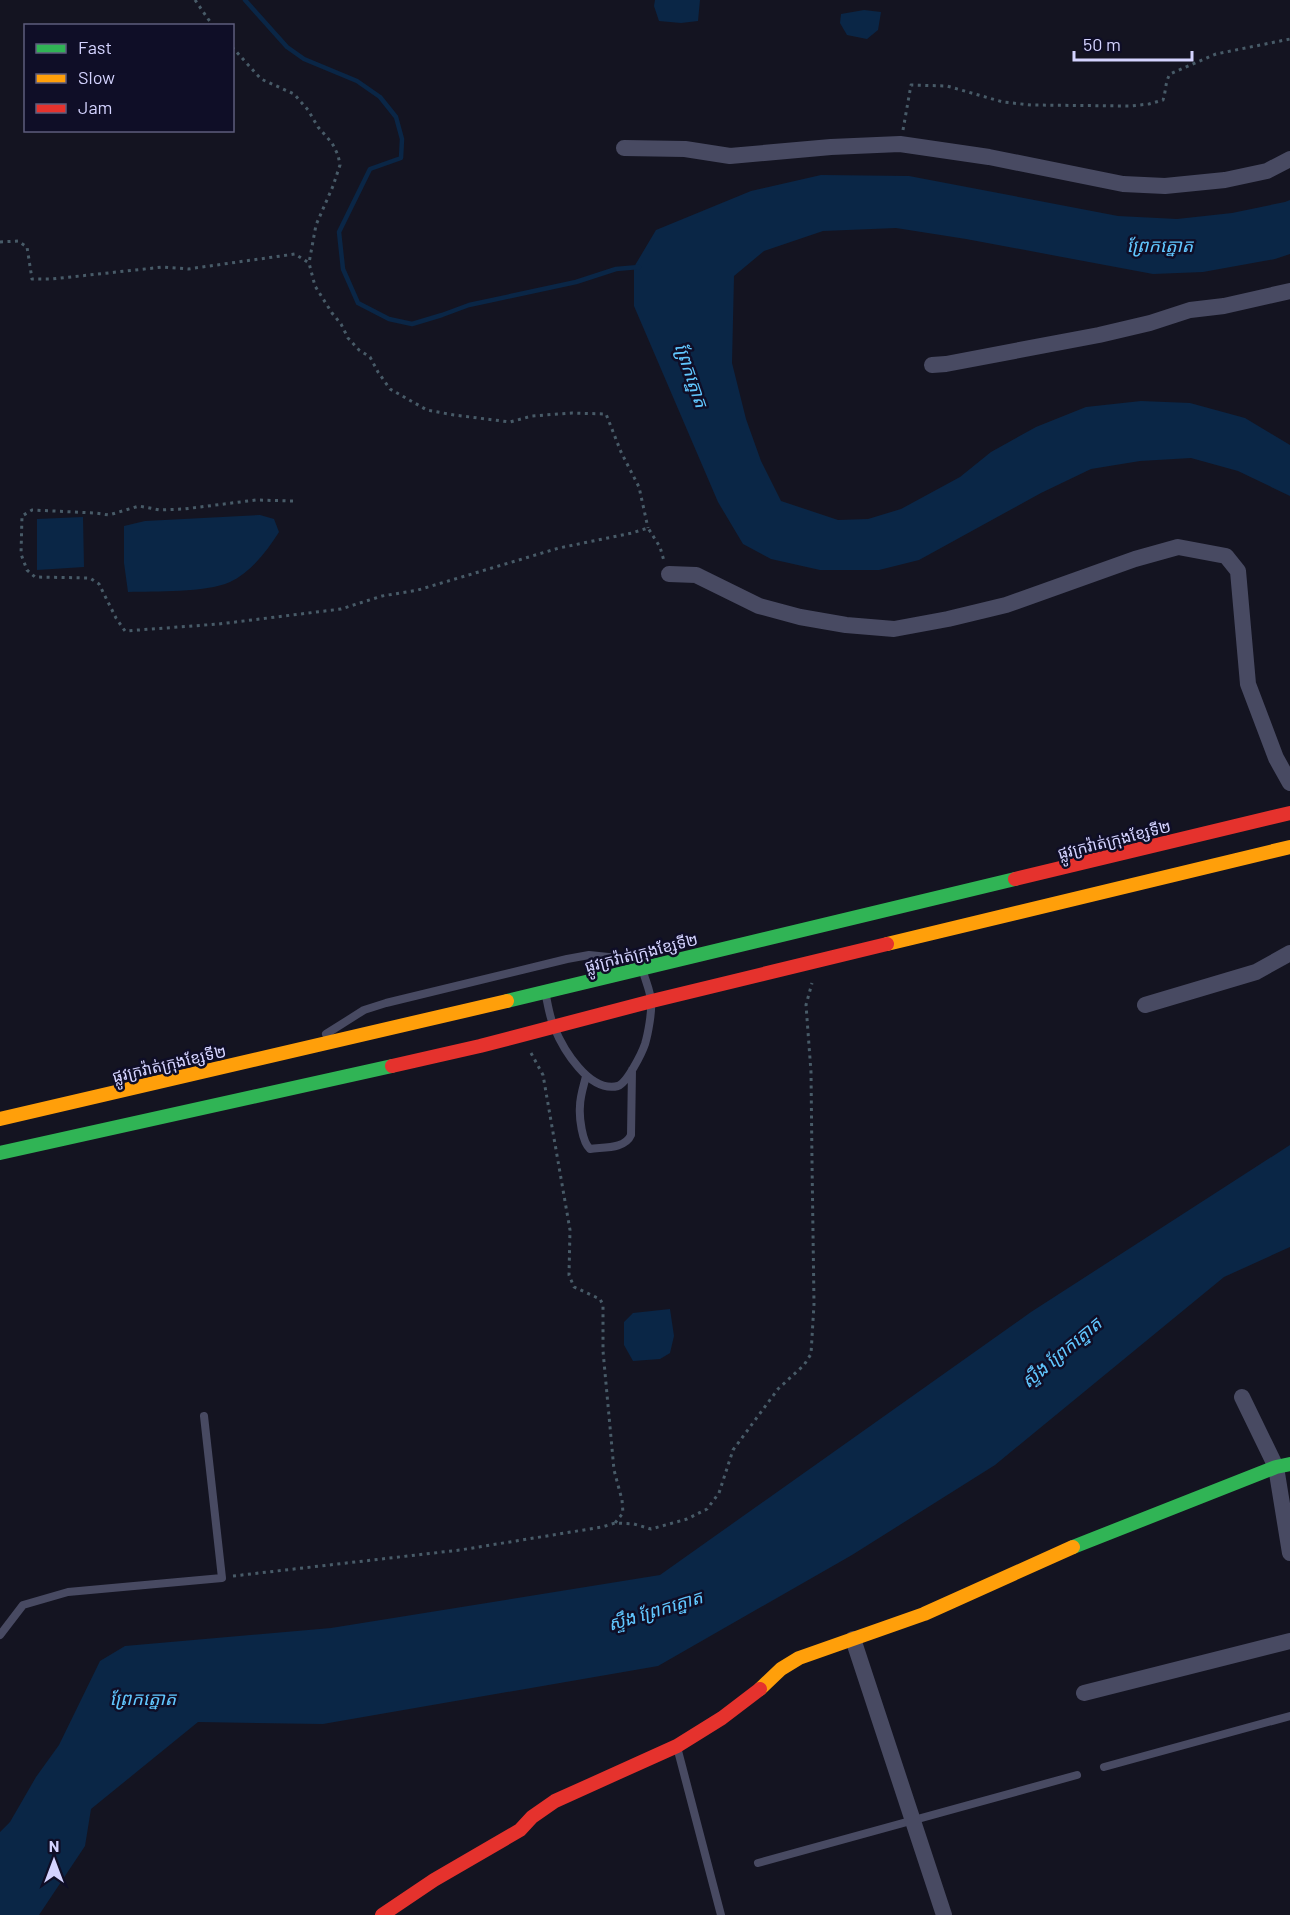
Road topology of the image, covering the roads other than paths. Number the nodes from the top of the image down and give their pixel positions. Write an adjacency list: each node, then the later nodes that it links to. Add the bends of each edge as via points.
1 (624, 148): 2 (street, via 685,149 729,156 900,144 1123,184 1165,186 1267,171)
2 (1290, 159)
3 (1290, 291): 4 (street, via 1190,310 1100,335)
4 (932, 365)
5 (669, 574): 6 (street, via 696,575 759,606 800,617 894,629 1006,605 1178,547 1226,556 1238,571 1248,684 1276,758)
6 (1290, 783)
7 (1290, 813): 9 (main road, ផ្លូវក្រវ៉ាត់ក្រុងខ្សែទី២)
8 (1290, 847): 9 (main road, ផ្លូវក្រវ៉ាត់ក្រុងខ្សែទី២)
9 (987, 903): 11 (main road, ផ្លូវក្រវ៉ាត់ក្រុងខ្សែទី២); 14 (main road, ផ្លូវក្រវ៉ាត់ក្រុងខ្សែទី២, via 818,961)
10 (1290, 953): 15 (street, via 1256,972)
11 (663, 963): 12 (main road, ផ្លូវក្រវ៉ាត់ក្រុងខ្សែទី២); 17 (lane, via 589,955 567,958 364,1010)
12 (642, 968): 13 (main road, ផ្លូវក្រវ៉ាត់ក្រុងខ្សែទី២); 14 (lane)
13 (545, 992): 16 (lane); 17 (main road, ផ្លូវក្រវ៉ាត់ក្រុងខ្សែទី២, via 472,1014)
14 (652, 1001): 16 (main road, ផ្លូវក្រវ៉ាត់ក្រុងខ្សែទី២); 18 (lane, via 645,1043)
15 (1145, 1005)
16 (554, 1027): 19 (lane); 21 (main road, ផ្លូវក្រវ៉ាត់ក្រុងខ្សែទី២)
17 (301, 1049): 20 (main road, ផ្លូវក្រវ៉ាត់ក្រុងខ្សែទី២)
18 (632, 1070): 19 (lane, via 616,1086 597,1084); 19 (lane, via 631,1135 623,1145 590,1149 586,1146 580,1106)
19 (586, 1076)
20 (0, 1119)
21 (0, 1153)
22 (1242, 1397): 24 (street)
23 (204, 1416): 26 (lane, via 222,1578 68,1592 23,1605)
24 (1283, 1466): 25 (street); 27 (main road, via 1093,1538 924,1614)
25 (1290, 1554)
26 (0, 1635)
27 (853, 1639): 31 (main road, via 799,1658 722,1718); 34 (street)
28 (1290, 1641): 29 (street)
29 (1084, 1693)
30 (1290, 1716): 32 (lane)
31 (677, 1746): 36 (main road, via 555,1801 520,1830); 37 (lane)
32 (1104, 1767)
33 (1077, 1775): 34 (lane)
34 (914, 1820): 35 (lane); 38 (street)
35 (758, 1863)
36 (382, 1915)
37 (721, 1915)
38 (944, 1915)

